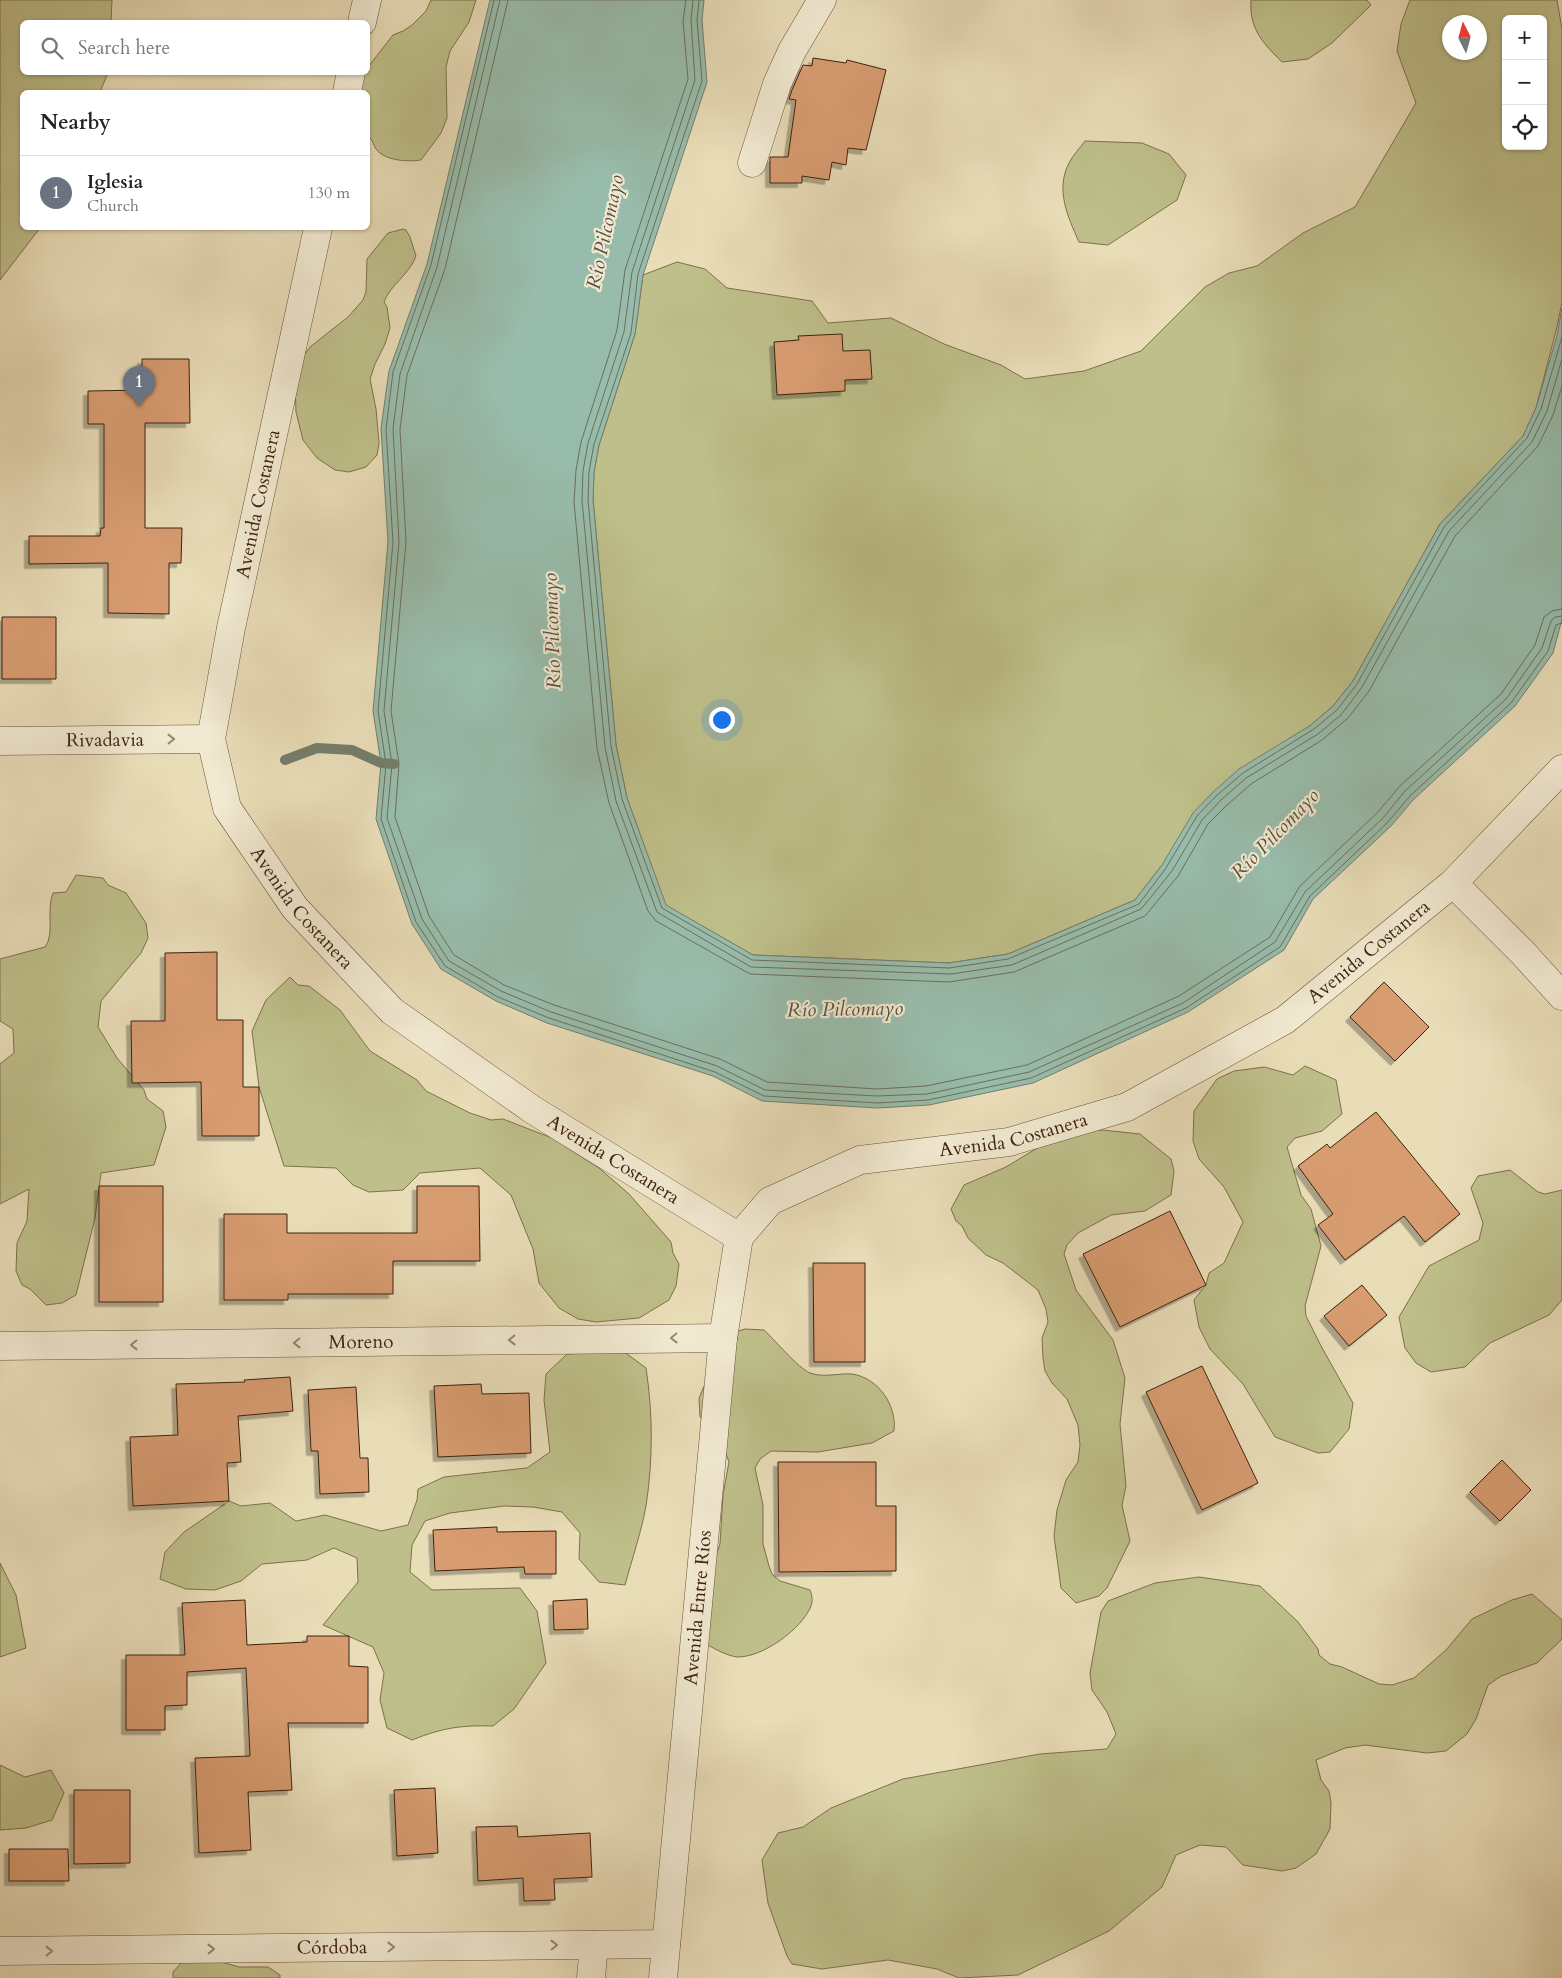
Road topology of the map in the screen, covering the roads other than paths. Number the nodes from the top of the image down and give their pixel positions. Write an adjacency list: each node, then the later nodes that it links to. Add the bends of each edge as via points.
1 (367, 0): 3 (street)
2 (822, 0): 6 (street, via 777,84)
3 (362, 20)
4 (350, 75): 5 (street)
5 (347, 90)
6 (752, 163)
7 (318, 230): 8 (street, Avenida Costanera, via 233,619)
8 (211, 739): 9 (street, Rivadavia, one-way to 8); 13 (street, Avenida Costanera, via 227,808 295,908 392,1011 533,1110)
9 (0, 741)
10 (1562, 768): 11 (street, Avenida Costanera)
11 (1452, 883): 12 (street); 13 (street, Avenida Costanera, via 1285,1020 1127,1107 1009,1142 860,1160 770,1201)
12 (1562, 996)
13 (739, 1237): 14 (street, Avenida Entre Ríos)
14 (723, 1338): 15 (street, Moreno, one-way to 15); 16 (street, Avenida Entre Ríos)
15 (0, 1346)
16 (666, 1944): 17 (street, Córdoba); 20 (street, Avenida Entre Ríos)
17 (594, 1945): 18 (street, Córdoba, one-way to 17); 19 (street)
18 (0, 1951)
19 (591, 1978)
20 (663, 1978)

